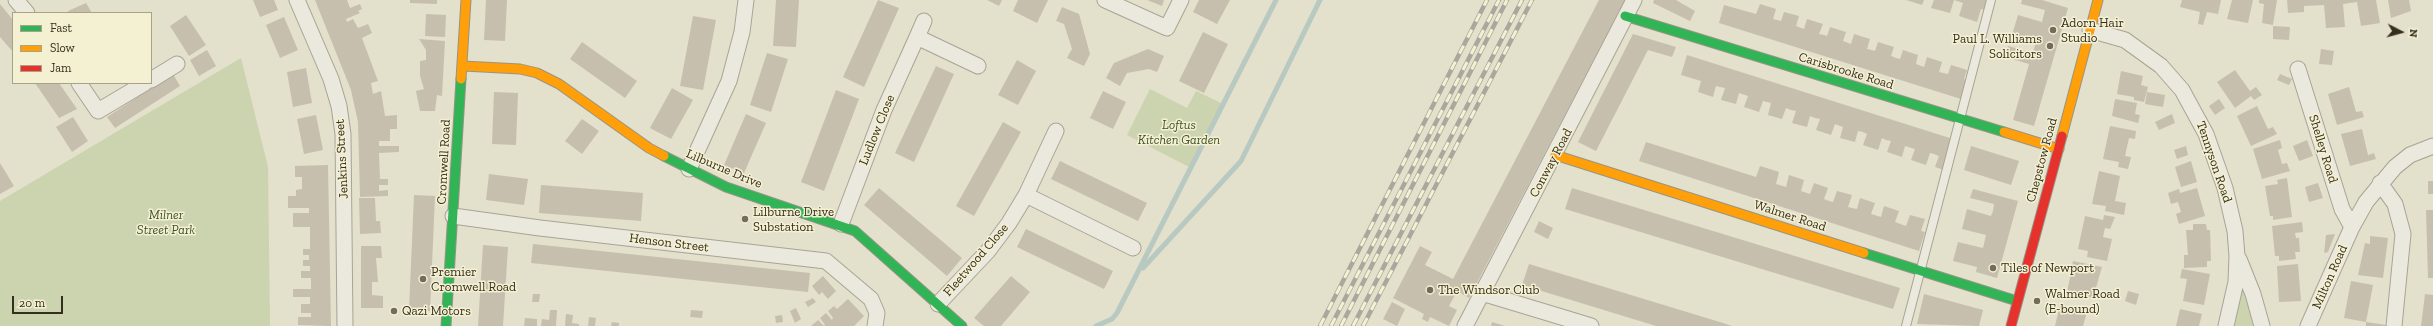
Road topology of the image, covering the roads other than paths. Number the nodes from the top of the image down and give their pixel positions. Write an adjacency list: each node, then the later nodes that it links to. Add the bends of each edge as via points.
1 (16, 0): 10 (street)
2 (297, 0): 39 (street, Jenkins Street, via 331,79 342,127)
3 (466, 0): 16 (street, Cromwell Road)
4 (746, 0): 27 (street, via 742,32 729,81)
5 (1105, 0): 6 (street, via 1167,28)
6 (1181, 0)
7 (1634, 0): 11 (street, Conway Road)
8 (1991, 0): 22 (lane)
9 (2098, 0): 13 (street, Chepstow Road)
10 (26, 12)
11 (1626, 16): 22 (street, Carisbrooke Road); 26 (street, Conway Road)
12 (924, 21): 14 (street, Ludlow Close)
13 (2090, 30): 25 (street, Chepstow Road); 34 (street, Tennyson Road, via 2116,36 2139,48 2173,79 2191,105 2206,134 2225,188 2235,231)
14 (917, 37): 17 (street); 31 (street, Ludlow Close, via 884,110)
15 (177, 64): 19 (street)
16 (463, 66): 27 (street, Lilburne Drive, via 537,72 550,78 626,132); 30 (street, Cromwell Road)
17 (978, 66)
18 (2298, 69): 32 (street, Shelley Road, via 2342,209)
19 (152, 79)
20 (80, 84): 21 (street, via 98,111)
21 (143, 84)
22 (1960, 120): 25 (street, Carisbrooke Road); 35 (lane)
23 (1056, 131): 29 (street, Fleetwood Close)
24 (2433, 146): 28 (street, Milton Road, via 2410,156)
25 (2059, 149): 37 (street, Chepstow Road)
26 (1556, 155): 35 (street, Walmer Road); 36 (street, Conway Road)
27 (689, 169): 31 (street, Lilburne Drive, via 733,189)
28 (2380, 183): 32 (street, Milton Road); 50 (street, via 2395,204 2403,234)
29 (1026, 195): 33 (street); 38 (street, Fleetwood Close, via 995,242)
30 (454, 216): 40 (street, Cromwell Road); 41 (street, Henson Street, via 826,261 871,299 877,313)
31 (840, 224): 38 (street, Lilburne Drive, via 861,235)
32 (2352, 227): 49 (street, Milton Road)
33 (1133, 248)
34 (2237, 256): 47 (street, Tennyson Road, via 2236,282); 48 (street, via 2253,294)
35 (1921, 271): 37 (street, Walmer Road); 45 (lane)
36 (1482, 293): 43 (street, Conway Road); 44 (street)
37 (2017, 301): 46 (street, Chepstow Road)
38 (938, 304): 42 (street, Lilburne Drive)
39 (346, 326)
40 (446, 326)
41 (875, 326)
42 (962, 326)
43 (1465, 326)
44 (1591, 326)
45 (1906, 326)
46 (2011, 326)
47 (2226, 326)
48 (2262, 326)
49 (2308, 326)
50 (2394, 326)

